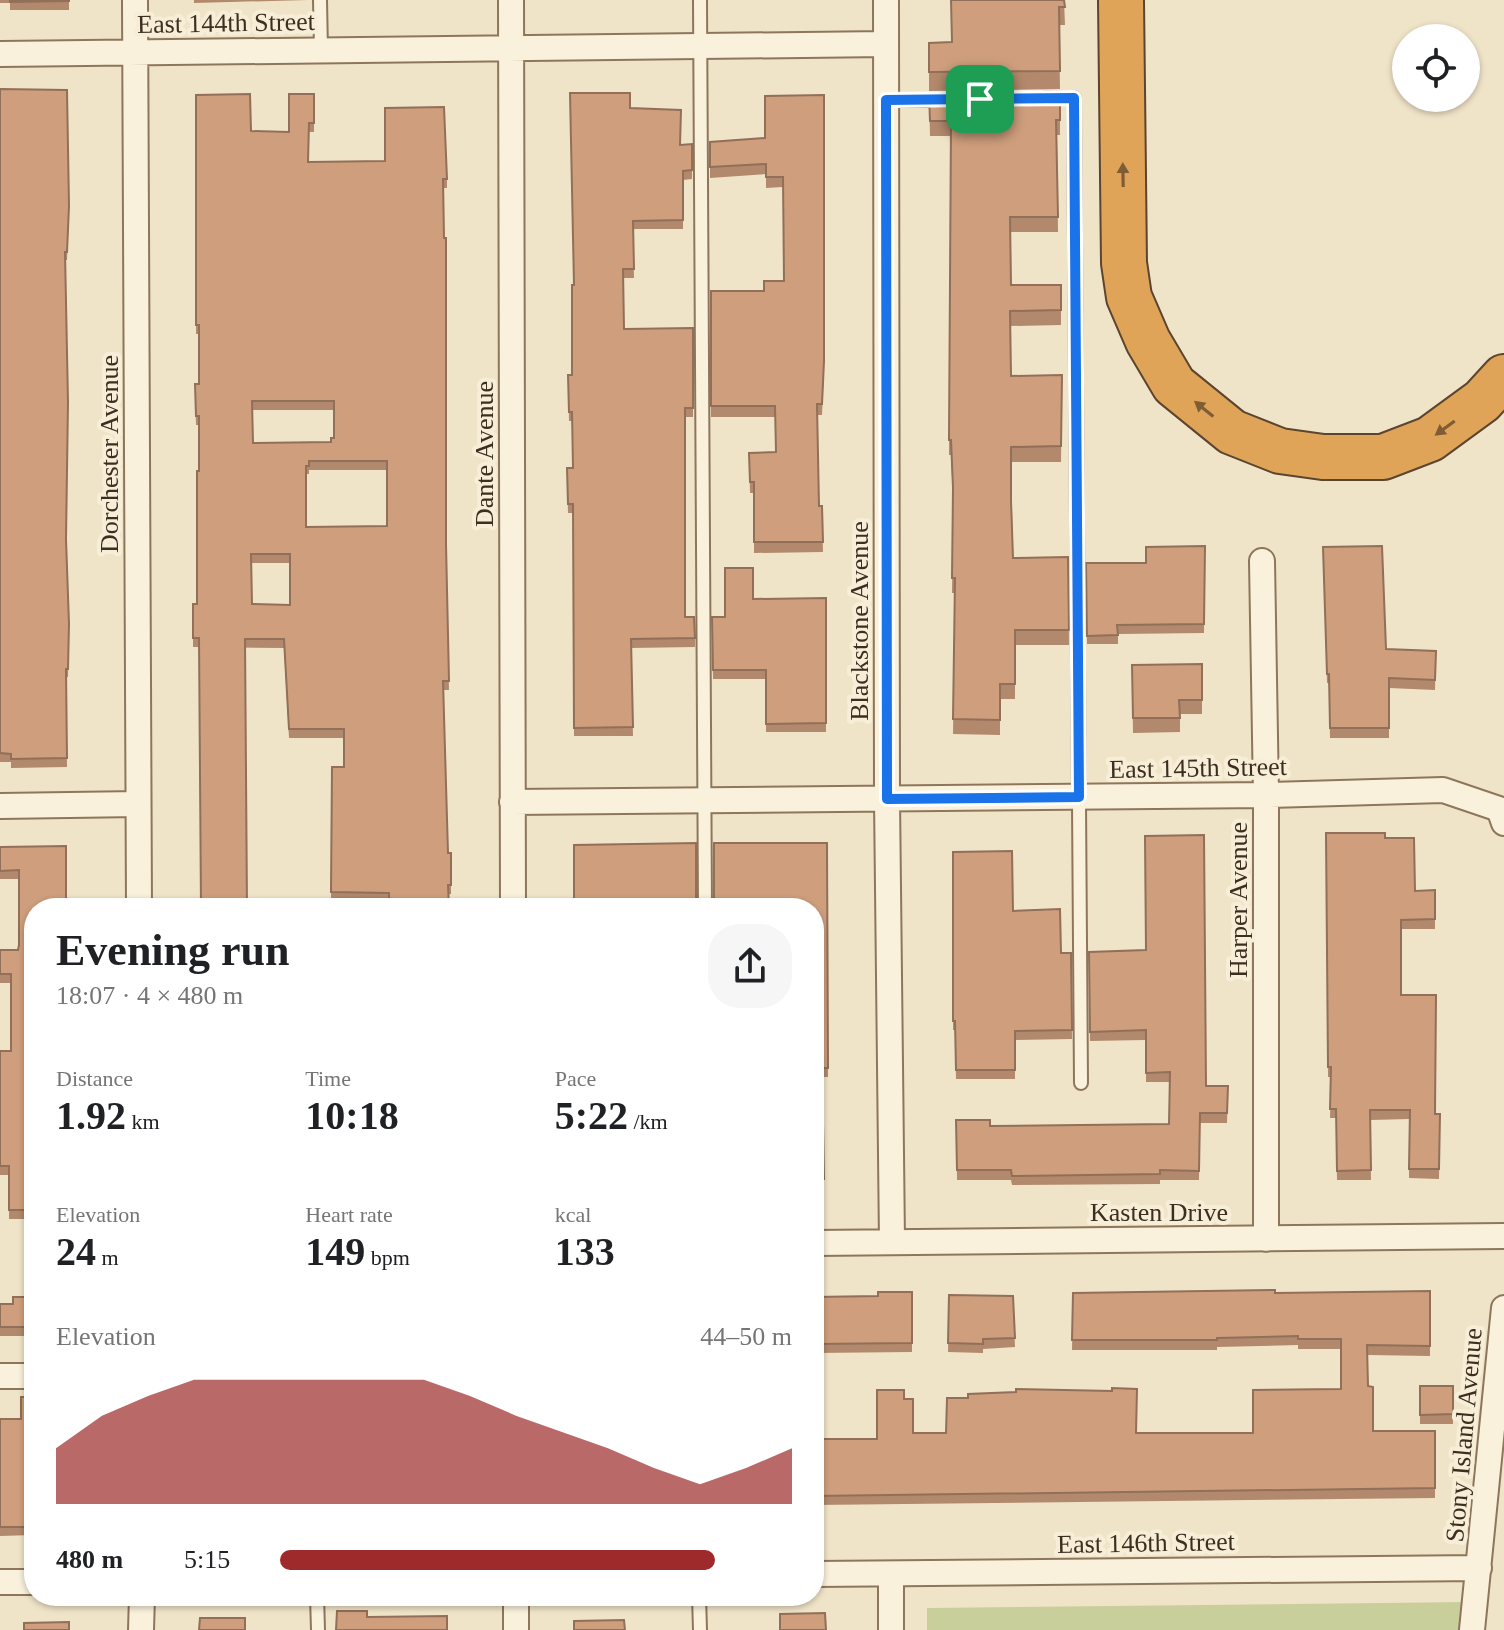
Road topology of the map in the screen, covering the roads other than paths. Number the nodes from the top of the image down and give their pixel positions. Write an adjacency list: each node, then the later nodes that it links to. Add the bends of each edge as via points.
1 (135, 0): 11 (street, Dorchester Avenue)
2 (320, 0): 10 (lane)
3 (511, 0): 9 (street, Dante Avenue)
4 (700, 0): 8 (lane)
5 (886, 0): 7 (street, Blackstone Avenue)
6 (1121, 0): 16 (highway, one-way to 6, via 1482,401 1430,439 1383,457 1280,451 1232,432 1174,385 1129,297)
7 (885, 44): 8 (street, East 144th Street); 15 (street, Blackstone Avenue)
8 (700, 46): 9 (street, East 144th Street); 21 (lane)
9 (512, 48): 10 (street, East 144th Street); 22 (street, Dante Avenue)
10 (321, 50): 11 (street, East 144th Street)
11 (135, 52): 12 (street, East 144th Street); 23 (street, Dorchester Avenue)
12 (0, 54)
13 (964, 99): 15 (lane)
14 (1027, 99): 19 (lane, via 1074,98)
15 (886, 100): 20 (street, Blackstone Avenue)
16 (1504, 377)
17 (1262, 561): 18 (street, Harper Avenue)
18 (1266, 795): 19 (street, East 145th Street); 25 (street, East 145th Street, via 1443,790); 31 (street, Harper Avenue)
19 (1079, 797): 20 (street, East 145th Street); 29 (lane)
20 (887, 799): 21 (street, East 145th Street); 32 (street, Blackstone Avenue)
21 (705, 801): 22 (street, East 145th Street); 28 (lane)
22 (512, 802): 27 (street, Dante Avenue)
23 (138, 804): 24 (street); 26 (street, Dorchester Avenue)
24 (0, 806)
25 (1501, 816)
26 (139, 898)
27 (513, 898)
28 (705, 898)
29 (1081, 1083)
30 (1504, 1236): 31 (street, Kasten Drive)
31 (1266, 1239): 32 (street, Kasten Drive)
32 (892, 1242): 33 (street, Kasten Drive)
33 (824, 1243)
34 (1504, 1308): 37 (street, Stony Island Avenue)
35 (0, 1376): 36 (street)
36 (24, 1376)
37 (1479, 1568): 39 (street, East 146th Street); 51 (street)
38 (824, 1574): 39 (street, East 146th Street)
39 (891, 1574): 50 (street)
40 (0, 1582): 41 (street)
41 (24, 1582)
42 (142, 1606): 46 (street)
43 (317, 1606): 47 (lane)
44 (516, 1606): 48 (street)
45 (699, 1606): 49 (lane)
46 (141, 1630)
47 (318, 1630)
48 (516, 1630)
49 (700, 1630)
50 (891, 1630)
51 (1472, 1630)

